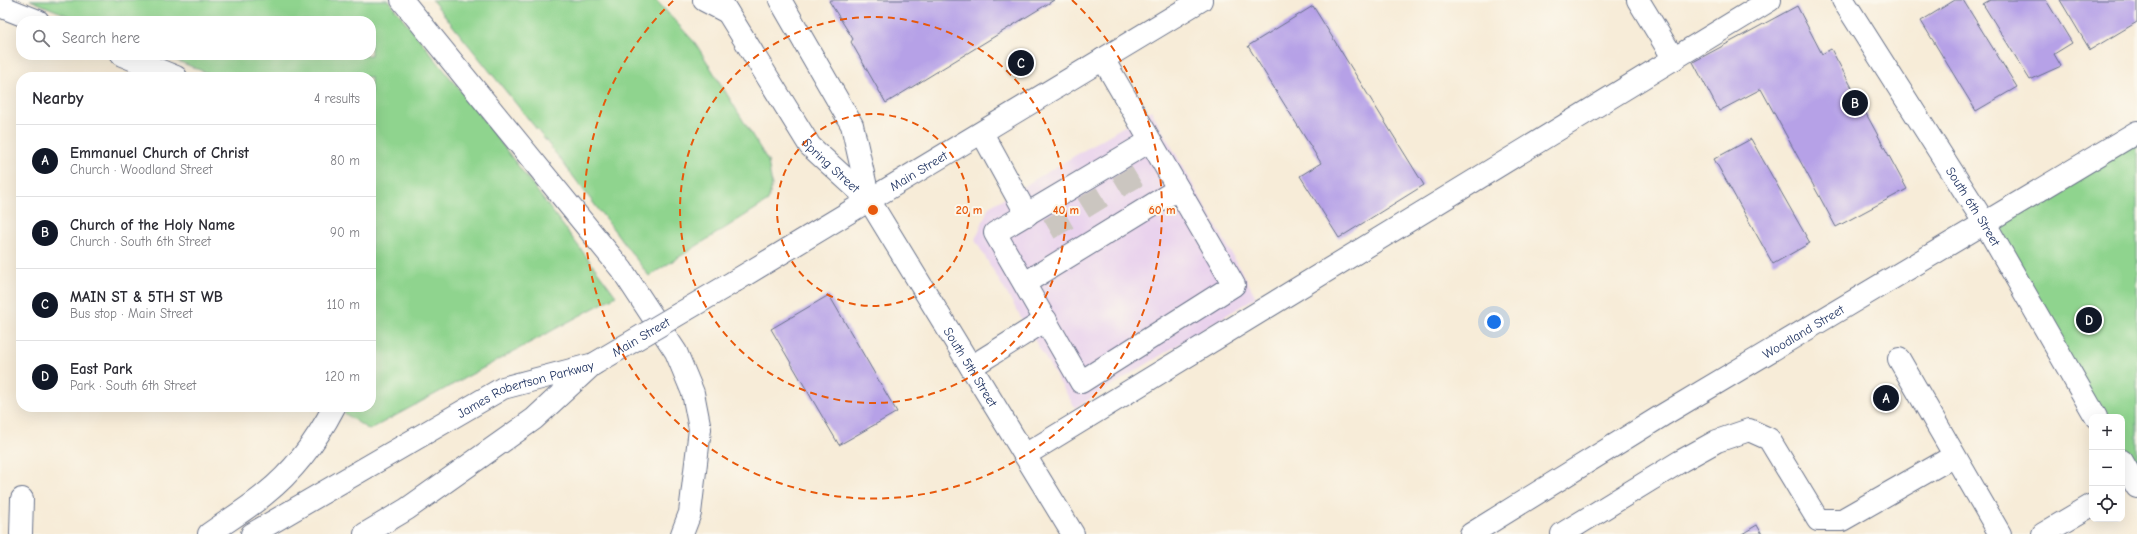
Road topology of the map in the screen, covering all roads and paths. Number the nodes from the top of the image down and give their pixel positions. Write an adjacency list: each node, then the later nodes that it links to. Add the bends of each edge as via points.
1 (402, 0): 39 (main road, via 622,270 676,352 693,393 700,429 690,513)
2 (704, 0): 9 (main road)
3 (780, 0): 19 (main road, Spring Street, via 852,125)
4 (1201, 0): 11 (main road, Main Street)
5 (1638, 0): 12 (main road)
6 (1770, 0): 12 (main road)
7 (1843, 0): 21 (main road, South 6th Street)
8 (0, 6): 10 (main road)
9 (723, 6): 19 (main road, Spring Street, via 810,146)
10 (25, 16)
11 (1103, 59): 16 (main road, Main Street); 17 (main road)
12 (1674, 59): 29 (main road)
13 (134, 60): 14 (main road)
14 (164, 72)
15 (2137, 132): 21 (main road, Woodland Street)
16 (982, 133): 19 (main road, Main Street); 20 (main road)
17 (1150, 141): 18 (main road); 20 (main road, via 1119,167 1050,208)
18 (1178, 189): 22 (main road, via 1141,203 1072,246); 23 (main road, via 1234,286 1081,382)
19 (869, 200): 25 (main road, Main Street, bridge); 26 (main road, South 5th Street)
20 (1026, 215): 22 (main road, via 995,233)
21 (1984, 222): 28 (main road, South 6th Street); 41 (main road, Woodland Street)
22 (1024, 283): 23 (main road)
23 (1046, 320): 26 (main road)
24 (1899, 359): 30 (main road)
25 (594, 364): 37 (main road, James Robertson Parkway, via 503,388); 38 (main road, James Robertson Parkway, via 534,419 407,509)
26 (971, 367): 29 (main road, South 5th Street)
27 (332, 412): 36 (main road, via 296,464 264,495)
28 (2094, 414)
29 (1025, 455): 40 (main road, South 5th Street)
30 (1954, 456): 42 (main road, via 1842,520 1818,520 1769,439 1749,430 1717,441); 43 (main road)
31 (2125, 469): 32 (main road)
32 (2131, 485)
33 (22, 500): 35 (main road)
34 (2089, 507): 44 (main road)
35 (21, 534)
36 (209, 534)
37 (252, 534)
38 (365, 534)
39 (682, 534)
40 (1073, 534)
41 (1471, 534)
42 (1562, 534)
43 (2000, 534)
44 (2043, 534)

